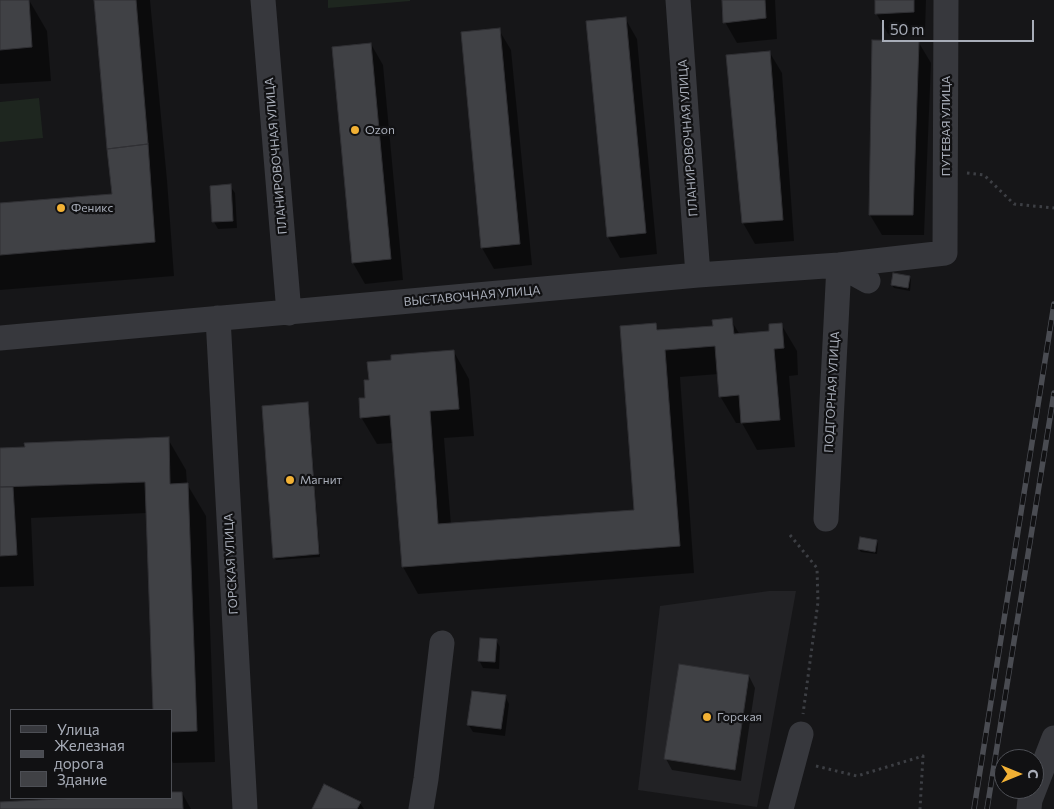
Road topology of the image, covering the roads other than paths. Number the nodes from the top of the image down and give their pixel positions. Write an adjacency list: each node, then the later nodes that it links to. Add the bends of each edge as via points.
1 (263, 0): 8 (street, ПЛАНИРОВОЧНАЯ УЛИЦА)
2 (678, 0): 6 (street, ПЛАНИРОВОЧНАЯ УЛИЦА)
3 (946, 0): 4 (street, ПУТЕВАЯ УЛИЦА)
4 (945, 253): 5 (street, ВЫСТАВОЧНАЯ УЛИЦА)
5 (839, 265): 6 (street, ВЫСТАВОЧНАЯ УЛИЦА); 7 (street); 11 (street, ПОДГОРНАЯ УЛИЦА)
6 (698, 275): 8 (street, ВЫСТАВОЧНАЯ УЛИЦА)
7 (868, 281)
8 (288, 313): 9 (street, ВЫСТАВОЧНАЯ УЛИЦА)
9 (218, 318): 10 (street, ВЫСТАВОЧНАЯ УЛИЦА); 15 (street, ГОРСКАЯ УЛИЦА)
10 (0, 338)
11 (826, 519)
12 (442, 642): 16 (street)
13 (801, 734): 17 (street)
14 (1054, 738): 18 (street)
15 (245, 809)
16 (421, 809)
17 (781, 809)
18 (1028, 809)

